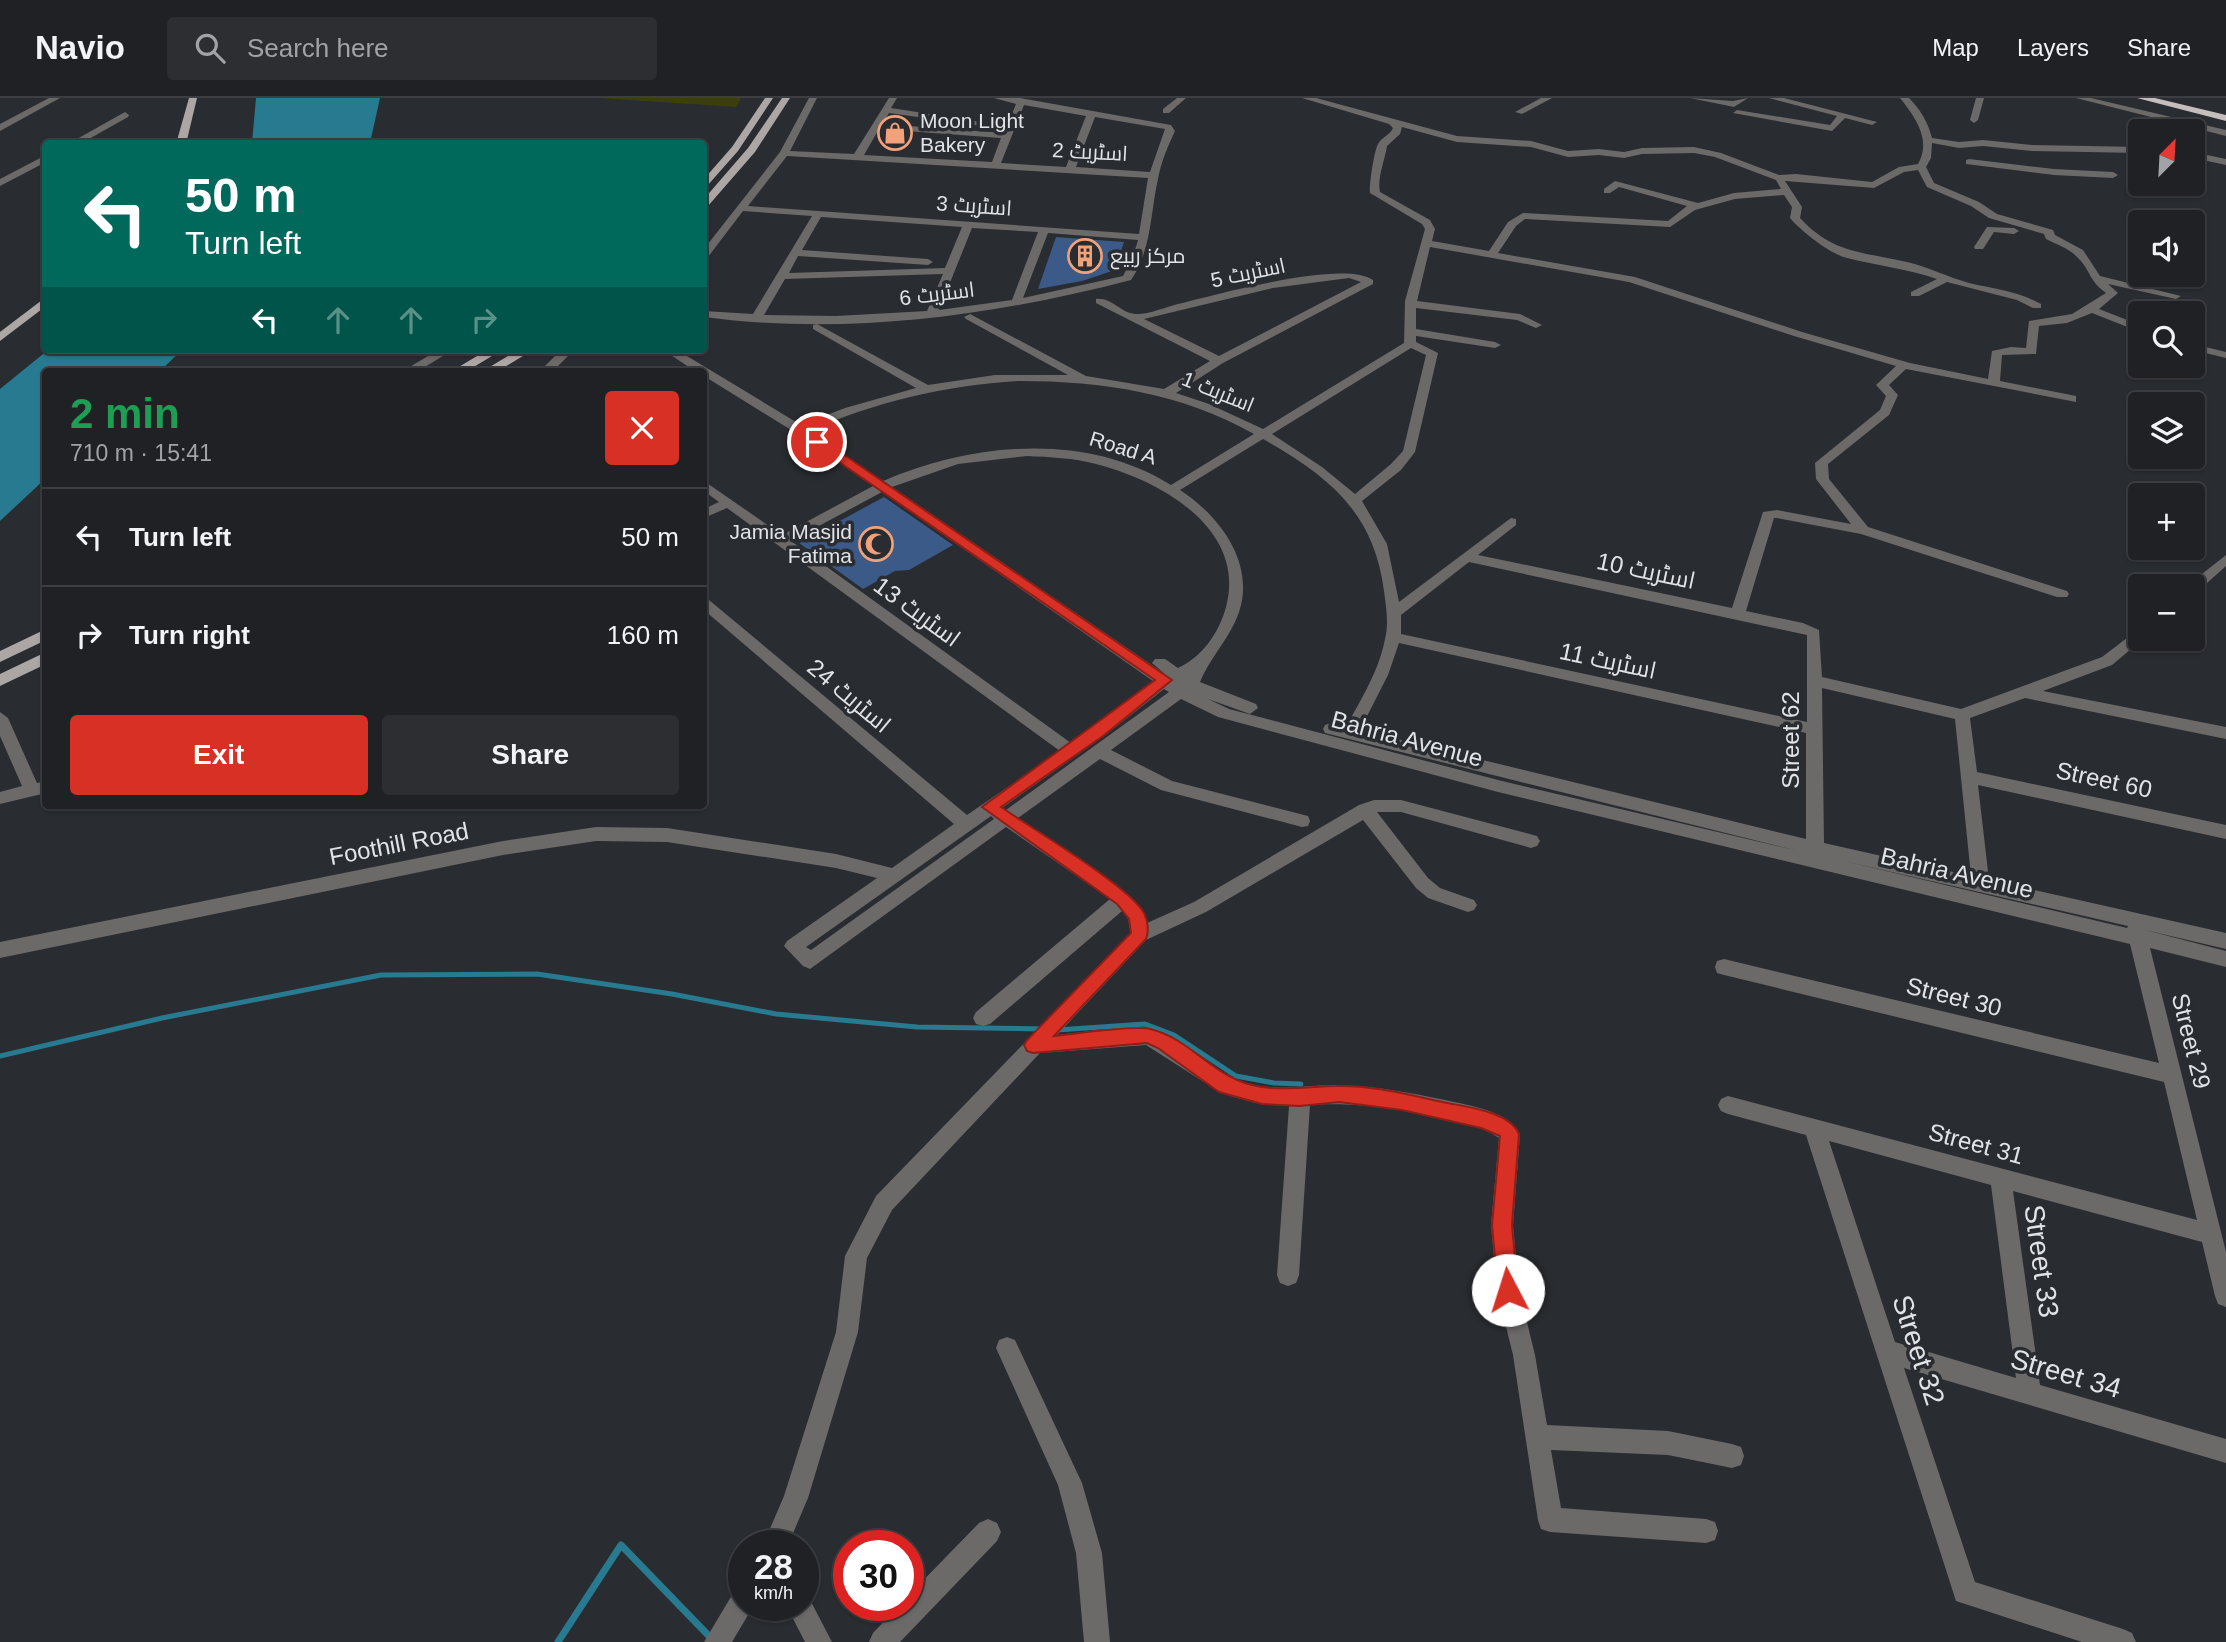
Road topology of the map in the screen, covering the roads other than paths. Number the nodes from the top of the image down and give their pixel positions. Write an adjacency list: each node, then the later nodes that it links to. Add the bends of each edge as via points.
1 (56, 98): 35 (street)
2 (193, 98): 40 (main road)
3 (769, 98): 60 (main road)
4 (786, 98): 63 (main road, via 752,150)
5 (813, 98): 46 (street)
6 (893, 98): 22 (street)
7 (998, 98): 20 (street)
8 (1182, 98): 23 (street)
9 (1306, 98): 31 (street)
10 (1548, 98): 25 (street)
11 (1694, 98): 12 (street, via 1734,104)
12 (1744, 98)
13 (1773, 98): 28 (street)
14 (1904, 98): 41 (street, via 1920,116)
15 (1980, 98): 30 (street)
16 (2080, 98): 36 (street)
17 (2117, 98): 33 (street)
18 (2142, 98): 29 (highway)
19 (2192, 98): 21 (highway)
20 (1016, 99): 24 (street); 37 (street)
21 (2226, 106)
22 (887, 110): 34 (street); 37 (street)
23 (1166, 111)
24 (1092, 112): 54 (street); 56 (street, via 1168,127)
25 (1519, 112)
26 (1737, 113): 28 (street, via 1832,128)
27 (125, 115): 39 (street)
28 (1842, 116): 32 (street)
29 (2226, 117)
30 (1974, 120)
31 (1392, 122): 58 (street, via 1457,139 1531,144 1568,154 1694,150); 71 (street, via 1397,132 1382,145 1375,193 1426,222 1430,229)
32 (1872, 122)
33 (2226, 124)
34 (876, 126): 37 (street); 47 (street)
35 (0, 128)
36 (2207, 128): 38 (street); 44 (street)
37 (1008, 131): 52 (street)
38 (2226, 133)
39 (79, 140)
40 (182, 140)
41 (1928, 140): 42 (street); 53 (street)
42 (1973, 144): 43 (street); 50 (street)
43 (2056, 149): 45 (street); 55 (street)
44 (2205, 149): 51 (street)
45 (2128, 150)
46 (784, 153): 47 (street, اسٹریٹ 2); 65 (street)
47 (857, 158): 52 (street, اسٹریٹ 2)
48 (42, 160): 59 (street)
49 (1969, 162): 50 (street)
50 (1982, 162): 55 (street)
51 (2226, 162)
52 (995, 166): 54 (street, اسٹریٹ 2)
53 (1922, 167): 58 (street, via 1902,169 1874,185); 67 (street, via 1936,188 1993,216)
54 (1070, 170): 56 (street, اسٹریٹ 2)
55 (2078, 173): 57 (street)
56 (1154, 175): 70 (street)
57 (2113, 175)
58 (1778, 178): 62 (street)
59 (3, 179)
60 (707, 181)
61 (1608, 191): 64 (street, via 1619,184)
62 (1785, 192): 64 (street, via 1734,196); 79 (street, via 1797,207 1795,218 1833,248 1858,258 1908,265)
63 (707, 201)
64 (1696, 206): 75 (street, via 1670,224 1523,216 1512,224)
65 (739, 208): 66 (street, اسٹریٹ 3); 73 (street)
66 (818, 214): 68 (street, اسٹریٹ 3); 74 (street)
67 (2021, 222): 72 (street, via 2017,231 1991,229); 78 (street, via 2049,232 2050,237 2079,252)
68 (968, 225): 69 (street, اسٹریٹ 3); 76 (street)
69 (1044, 229): 70 (street, اسٹریٹ 3); 84 (street)
70 (1144, 237): 84 (street, اسٹریٹ 6, via 1127,278)
71 (1425, 243): 75 (street); 85 (street)
72 (1979, 247)
73 (707, 251)
74 (795, 253): 76 (street); 77 (street)
75 (1493, 254): 110 (street, via 1631,279)
76 (950, 267): 77 (street); 89 (street)
77 (780, 276): 90 (street)
78 (2095, 278): 81 (street); 87 (street, via 2113,293)
79 (1945, 279): 80 (street); 86 (street, via 2021,297)
80 (1915, 294)
81 (2176, 296)
82 (1100, 301): 92 (street)
83 (42, 303): 96 (main road)
84 (1016, 303): 89 (street, اسٹریٹ 6)
85 (1411, 304): 94 (street, via 1520,317); 97 (street)
86 (2037, 306)
87 (2093, 310): 93 (street); 118 (street, via 2054,324 2033,323 2032,352 1996,353)
88 (707, 314): 90 (street, اسٹریٹ 6)
89 (931, 316): 90 (street, اسٹریٹ 6, via 845,320)
90 (757, 317)
91 (970, 317): 117 (street)
92 (1134, 318): 109 (street); 109 (street, اسٹریٹ 5, via 1273,285 1349,275 1369,282)
93 (2128, 324)
94 (1536, 325)
95 (817, 327): 119 (street)
96 (0, 338)
97 (1410, 338): 98 (street); 123 (street); 127 (street, via 1432,353 1409,452)
98 (1494, 345)
99 (2205, 350): 107 (street)
100 (429, 354): 108 (street)
101 (439, 354): 108 (street)
102 (489, 354): 112 (main road)
103 (520, 354): 113 (main road)
104 (564, 354): 114 (street)
105 (676, 354): 115 (street, Bahria Avenue)
106 (697, 354): 122 (street, Bahria Avenue)
107 (2226, 355)
108 (435, 356): 111 (street)
109 (1219, 361): 120 (street)
110 (1904, 365): 118 (street); 131 (street, via 1882,385 1892,395 1885,412 1821,463 1823,479)
111 (414, 368)
112 (463, 368)
113 (494, 368)
114 (549, 368)
115 (701, 368)
116 (707, 372): 122 (street, Bahria Avenue)
117 (1088, 380): 119 (street, اسٹریٹ 1, via 1017,377); 120 (street, اسٹریٹ 1)
118 (1994, 382): 121 (street)
119 (926, 389): 122 (street, اسٹریٹ 1)
120 (1165, 394): 123 (street, اسٹریٹ 1)
121 (2072, 399)
122 (805, 427): 124 (street, Bahria Avenue)
123 (1264, 434): 126 (street); 127 (street, اسٹریٹ 1, via 1320,471)
124 (889, 484): 126 (street, Road A, via 958,460 1034,453 1108,463); 132 (street, Road A); 147 (street, Bahria Avenue)
125 (707, 487): 128 (street, اسٹریٹ 13)
126 (1172, 489): 146 (street, Road A, via 1215,527 1235,574 1235,599 1227,625)
127 (1354, 501): 138 (street, اسٹریٹ 1, via 1385,553)
128 (727, 503): 129 (street); 132 (street, اسٹریٹ 13)
129 (707, 513)
130 (1511, 522): 133 (street)
131 (1863, 530): 136 (street); 139 (street, via 1768,515)
132 (781, 541): 157 (street, اسٹریٹ 13)
133 (1468, 557): 138 (street); 139 (street, اسٹریٹ 10)
134 (2226, 559): 135 (street)
135 (2205, 577)
136 (2062, 594)
137 (707, 606): 166 (street, اسٹریٹ 24)
138 (1393, 614): 142 (street, اسٹریٹ 1)
139 (1738, 614): 140 (street, اسٹریٹ 10)
140 (1814, 633): 149 (street, Street 62)
141 (42, 637): 144 (main road)
142 (1393, 637): 154 (street, اسٹریٹ 11); 156 (street, اسٹریٹ 1, via 1376,686)
143 (2128, 643): 151 (street, via 2107,661)
144 (0, 657)
145 (42, 659): 148 (main road)
146 (1198, 665): 147 (street, Road A); 150 (street, Road A)
147 (1170, 677): 150 (street, Bahria Avenue); 157 (street, Road A)
148 (0, 681)
149 (1814, 681): 152 (street); 154 (street, Street 62)
150 (1186, 688): 156 (street, Bahria Avenue); 158 (street); 174 (street, Bahria Avenue, via 1224,713 1497,786)
151 (2024, 692): 152 (street); 155 (street)
152 (1962, 715): 159 (street)
153 (0, 718): 160 (street)
154 (1814, 729): 169 (street, Street 62)
155 (2226, 733)
156 (1350, 734): 169 (street, Bahria Avenue)
157 (1070, 750): 162 (street, Road A)
158 (1101, 752): 164 (street); 165 (street, via 1167,786)
159 (1971, 777): 167 (street, Street 60); 171 (street)
160 (39, 788): 161 (street)
161 (0, 798)
162 (989, 807): 164 (street); 166 (street, Road A)
163 (1365, 810): 168 (street, via 1401,806); 173 (street, via 1422,883 1434,893); 175 (street, via 1200,907)
164 (1005, 818): 170 (street, Road A, via 810,961 793,946); 172 (street)
165 (1302, 821)
166 (966, 824): 170 (street, Road A)
167 (2226, 832)
168 (1531, 841)
169 (1815, 848): 171 (street, Bahria Avenue)
170 (894, 875): 177 (street, Foothill Road, via 836,861 667,835 596,834 503,848)
171 (1981, 885): 174 (street, Bahria Avenue)
172 (1123, 899): 175 (street, via 1137,917); 180 (street)
173 (1468, 905)
174 (2136, 930): 176 (street, Bahria Avenue); 178 (street, Bahria Avenue); 182 (street, Street 29)
175 (1140, 935): 181 (street)
176 (2226, 941)
177 (0, 950)
178 (2226, 959)
179 (1724, 967): 182 (street, Street 30)
180 (983, 1018)
181 (1037, 1041): 183 (street, via 1147,1035 1165,1042 1225,1086 1262,1096); 196 (street, via 884,1203 856,1255 847,1332 796,1498)
182 (2172, 1074): 187 (street, Street 29)
183 (1300, 1098): 188 (street); 193 (street, via 1339,1094 1402,1101 1482,1120 1510,1134 1502,1225 1508,1290)
184 (1728, 1105): 185 (street, Street 31)
185 (1814, 1128): 186 (street, Street 31); 191 (street, Street 32)
186 (2001, 1178): 187 (street, Street 31); 192 (street, Street 33)
187 (2211, 1234): 189 (street, Street 29)
188 (1288, 1275)
189 (2226, 1296)
190 (1007, 1348): 204 (street, via 1070,1483 1088,1553)
191 (1889, 1352): 192 (street, Street 34); 205 (street, Street 32, via 1965,1592)
192 (2030, 1394): 194 (street, Street 34)
193 (1537, 1437): 195 (street, via 1668,1443); 197 (street, via 1550,1520)
194 (2226, 1451)
195 (1732, 1456)
196 (782, 1530)
197 (1706, 1531)
198 (988, 1532): 203 (street)
199 (730, 1621): 201 (street)
200 (808, 1621): 202 (street)
201 (717, 1642)
202 (819, 1642)
203 (882, 1642)
204 (1097, 1642)
205 (2123, 1642)

